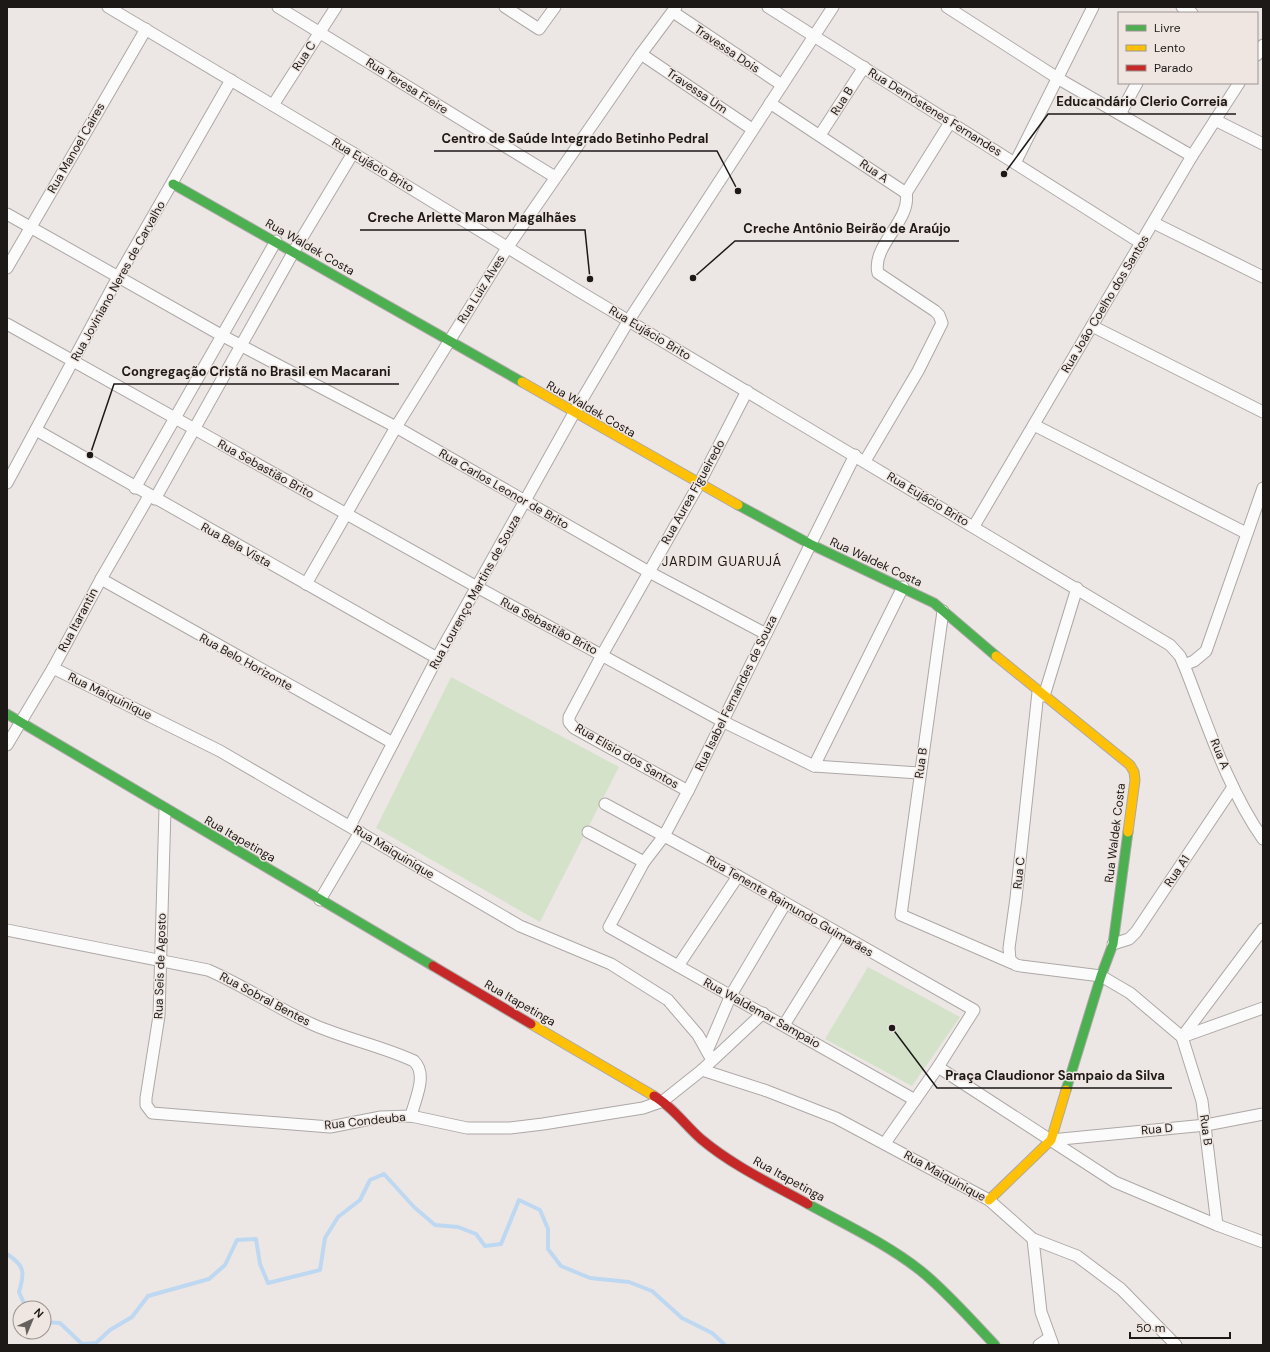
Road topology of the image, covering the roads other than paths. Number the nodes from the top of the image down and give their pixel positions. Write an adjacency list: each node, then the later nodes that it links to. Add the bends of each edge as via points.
1 (108, 7): 11 (street, Rua Eujácio Brito)
2 (278, 7): 12 (street, Rua Teresa Freire)
3 (336, 7): 12 (street, Rua C)
4 (505, 7): 5 (street, via 539,29)
5 (555, 7)
6 (768, 7): 13 (street, Rua Demóstenes Fernandes)
7 (833, 7): 13 (street, Rua Lourenço Martins de Souza)
8 (947, 7): 16 (street)
9 (1090, 8): 16 (street)
10 (674, 10): 14 (street, Rua Luiz Alves); 20 (street, Travessa Dois)
11 (146, 29): 17 (street, Rua Eujácio Brito); 37 (street, Rua Manoel Caires)
12 (320, 32): 22 (street, Rua C); 32 (street, Rua Teresa Freire)
13 (814, 36): 15 (street, Rua Demóstenes Fernandes); 20 (street, Rua Lourenço Martins de Souza)
14 (641, 54): 26 (street, Travessa Um); 32 (street, Rua Luiz Alves)
15 (864, 67): 25 (street, Rua Demóstenes Fernandes); 27 (street, Rua B)
16 (1059, 79): 23 (street); 31 (street)
17 (231, 80): 22 (street, Rua Eujácio Brito); 33 (street, Rua Joviniano Neres de Carvalho)
18 (1137, 84): 23 (street)
19 (1238, 84): 24 (street, Rua João Coelho dos Santos)
20 (782, 85): 21 (street, Rua Lourenço Martins de Souza)
21 (770, 103): 26 (street, Rua Lourenço Martins de Souza); 27 (street, Rua A)
22 (273, 105): 29 (street, Rua Eujácio Brito)
23 (1120, 114): 30 (street)
24 (1215, 120): 28 (street); 30 (street, Rua João Coelho dos Santos)
25 (951, 122): 31 (street, Rua Demóstenes Fernandes); 34 (street)
26 (752, 129): 45 (street, Rua Lourenço Martins de Souza)
27 (820, 135): 34 (street, Rua A)
28 (1263, 144)
29 (353, 153): 40 (street, Rua Eujácio Brito); 41 (street, Rua Itarantin)
30 (1192, 156): 36 (street, Rua João Coelho dos Santos)
31 (1015, 163): 39 (street, Rua Demóstenes Fernandes)
32 (555, 178): 40 (street, Rua Luiz Alves)
33 (173, 184): 38 (street, Rua Waldek Costa); 44 (street, Rua Joviniano Neres de Carvalho)
34 (906, 193): 61 (street, via 907,206 878,261 878,273 935,311 940,315 942,323 918,371)
35 (7, 214): 37 (street, Rua Carlos Leonor de Brito)
36 (1154, 223): 39 (street, Rua João Coelho dos Santos); 43 (street)
37 (30, 227): 42 (street, Rua Manoel Caires); 44 (street, Rua Carlos Leonor de Brito)
38 (276, 241): 41 (street, Rua Waldek Costa); 48 (street)
39 (1141, 243): 47 (street, Rua João Coelho dos Santos)
40 (507, 248): 45 (street, Rua Eujácio Brito); 49 (street, Rua Luiz Alves)
41 (294, 251): 49 (street, Rua Waldek Costa); 50 (street, Rua Itarantin)
42 (7, 268)
43 (1263, 276)
44 (118, 277): 48 (street, Rua Carlos Leonor de Brito); 51 (street, Rua Joviniano Neres de Carvalho)
45 (629, 320): 52 (street, Rua Eujácio Brito); 54 (street, Rua Lourenço Martins de Souza)
46 (7, 324): 51 (street, Rua Sebastião Brito)
47 (1092, 326): 53 (street); 56 (street, Rua João Coelho dos Santos)
48 (222, 335): 50 (street, Rua Carlos Leonor de Brito); 55 (street)
49 (449, 341): 54 (street, Rua Waldek Costa); 57 (street, Rua Luiz Alves)
50 (241, 346): 57 (street, Rua Carlos Leonor de Brito); 59 (street, Rua Itarantin)
51 (74, 360): 55 (street, Rua Sebastião Brito); 58 (street, Rua Joviniano Neres de Carvalho)
52 (747, 391): 60 (street, Rua Eujácio Brito); 63 (street, Rua Aurea Figueiredo)
53 (1263, 412)
54 (574, 413): 63 (street, Rua Waldek Costa); 67 (street, Rua Lourenço Martins de Souza)
55 (175, 418): 59 (street, Rua Sebastião Brito); 64 (street)
56 (1034, 425): 69 (street, Rua João Coelho dos Santos); 70 (street)
57 (396, 427): 67 (street, Rua Carlos Leonor de Brito); 68 (street, Rua Luiz Alves)
58 (36, 430): 62 (street, Rua Joviniano Neres de Carvalho); 64 (street, Rua Bela Vista)
59 (195, 430): 66 (street, Rua Itarantin); 68 (street, Rua Sebastião Brito)
60 (855, 455): 61 (street, Rua Eujácio Brito); 71 (street, Rua Isabel Fernandes de Souza)
61 (865, 461): 69 (street, Rua Eujácio Brito)
62 (7, 483)
63 (699, 484): 71 (street, Rua Waldek Costa); 72 (street, Rua Aurea Figueiredo)
64 (135, 488): 66 (street, Rua Bela Vista)
65 (1263, 488): 70 (street)
66 (152, 497): 73 (street, Rua Itarantin); 74 (street, Rua Bela Vista)
67 (525, 501): 72 (street, Rua Carlos Leonor de Brito); 75 (street, Rua Lourenço Martins de Souza)
68 (347, 514): 74 (street, Rua Luiz Alves); 75 (street, Rua Sebastião Brito)
69 (974, 526): 77 (street, Rua Eujácio Brito)
70 (1246, 533): 82 (street, via 1206,651)
71 (810, 544): 76 (street, Rua Waldek Costa); 79 (street, Rua Isabel Fernandes de Souza)
72 (649, 572): 79 (street, Rua Carlos Leonor de Brito); 80 (street, Rua Aurea Figueiredo)
73 (101, 579): 83 (street, Rua Itarantin); 88 (street, Rua Belo Horizonte)
74 (306, 584): 81 (street, Rua Bela Vista)
75 (477, 587): 80 (street, Rua Sebastião Brito); 81 (street, Rua Lourenço Martins de Souza)
76 (903, 587): 78 (street, Rua Waldek Costa, via 934,603); 90 (street)
77 (1077, 588): 82 (street, Rua Eujácio Brito, via 1170,645); 84 (street, Rua C)
78 (943, 611): 84 (street, Rua Waldek Costa); 91 (street, Rua B)
79 (766, 634): 86 (street, Rua Isabel Fernandes de Souza)
80 (602, 655): 86 (street, Rua Sebastião Brito); 93 (street, Rua Elisio dos Santos, via 570,717 571,725)
81 (437, 658): 88 (street, Rua Lourenço Martins de Souza)
82 (1184, 665): 92 (street, Rua A)
83 (53, 668): 87 (street, Rua Itarantin); 96 (street, Rua Maiquinique, via 220,751)
84 (1041, 694): 109 (street, Rua Waldek Costa, via 1125,760 1134,772); 111 (street, Rua C, via 1009,948)
85 (7, 714): 87 (street, Rua Itapetinga)
86 (722, 721): 90 (street, Rua Sebastião Brito); 93 (street, Rua Isabel Fernandes de Souza)
87 (22, 722): 89 (street, Rua Itarantin); 95 (street, Rua Itapetinga)
88 (393, 743): 96 (street, Rua Lourenço Martins de Souza)
89 (7, 745)
90 (814, 766): 91 (street, Rua Sebastião Brito)
91 (919, 773): 111 (street, Rua B, via 901,916)
92 (1233, 787): 100 (street, Rua A, via 1252,824); 109 (street, Rua A1, via 1136,932 1129,939)
93 (688, 791): 99 (street, Rua Isabel Fernandes de Souza)
94 (605, 804): 99 (street, Rua Tenente Raimundo Guimarães)
95 (165, 809): 103 (street, Rua Itapetinga); 110 (street, Rua Seis de Agosto)
96 (350, 826): 97 (street, Rua Maiquinique)
97 (360, 832): 103 (street); 119 (street, Rua Maiquinique, via 520,926 611,964 652,989 668,1000 683,1016 698,1035)
98 (588, 832): 101 (street)
99 (664, 836): 101 (street, Rua Isabel Fernandes de Souza); 102 (street, Rua Tenente Raimundo Guimarães)
100 (1263, 839)
101 (644, 862): 105 (street, Rua Isabel Fernandes de Souza)
102 (738, 876): 104 (street, Rua Tenente Raimundo Guimarães); 112 (street)
103 (320, 900): 122 (street, Rua Itapetinga)
104 (785, 904): 108 (street, Rua Tenente Raimundo Guimarães); 114 (street)
105 (609, 927): 112 (street, Rua Waldemar Sampaio)
106 (1263, 929): 118 (street)
107 (7, 930): 110 (street, Rua Sobral Bentes)
108 (840, 935): 117 (street); 120 (street, Rua Tenente Raimundo Guimarães, via 974,1010)
109 (1113, 944): 113 (street, Rua Waldek Costa)
110 (160, 960): 125 (street, Rua Seis de Agosto, via 159,1016 146,1105 152,1113); 126 (street, Rua Sobral Bentes, via 208,970 316,1026 414,1061 421,1070 421,1077)
111 (1012, 963): 113 (street)
112 (678, 966): 114 (street, Rua Waldemar Sampaio)
113 (1101, 976): 118 (street, via 1130,993); 128 (street, Rua Waldek Costa)
114 (731, 995): 116 (street, Rua Waldemar Sampaio); 119 (street)
115 (1263, 1008): 118 (street)
116 (763, 1013): 117 (street, Rua Waldemar Sampaio); 119 (street, Rua Condeuba)
117 (784, 1025): 123 (street, Rua Waldemar Sampaio)
118 (1182, 1037): 127 (street, Rua B, via 1202,1101)
119 (709, 1056): 121 (street, Rua Condeuba)
120 (938, 1067): 123 (street); 128 (street)
121 (702, 1070): 122 (street, Rua Condeuba); 129 (street, Rua Maiquinique, via 767,1091 836,1118)
122 (663, 1100): 126 (street, Rua Condeuba, via 643,1108 510,1128 467,1128); 135 (street, Rua Itapetinga, via 701,1139 734,1163 886,1247 921,1271)
123 (915, 1100): 129 (street)
124 (1263, 1114): 127 (street, Rua D)
125 (159, 1115): 126 (street, Rua Condeuba, via 330,1127 382,1117)
126 (411, 1116)
127 (1206, 1125): 128 (street, Rua D); 131 (street, Rua B)
128 (1051, 1140): 130 (street, Rua Waldek Costa); 131 (street, via 1115,1182)
129 (885, 1143): 130 (street, Rua Maiquinique)
130 (989, 1200): 132 (street, Rua Maiquinique)
131 (1217, 1225): 133 (street)
132 (1033, 1239): 134 (street, via 1041,1312); 137 (street, Rua Maiquinique, via 1077,1256 1121,1289)
133 (1263, 1242)
134 (1051, 1342): 136 (street)
135 (995, 1345)
136 (1039, 1345)
137 (1176, 1345)

